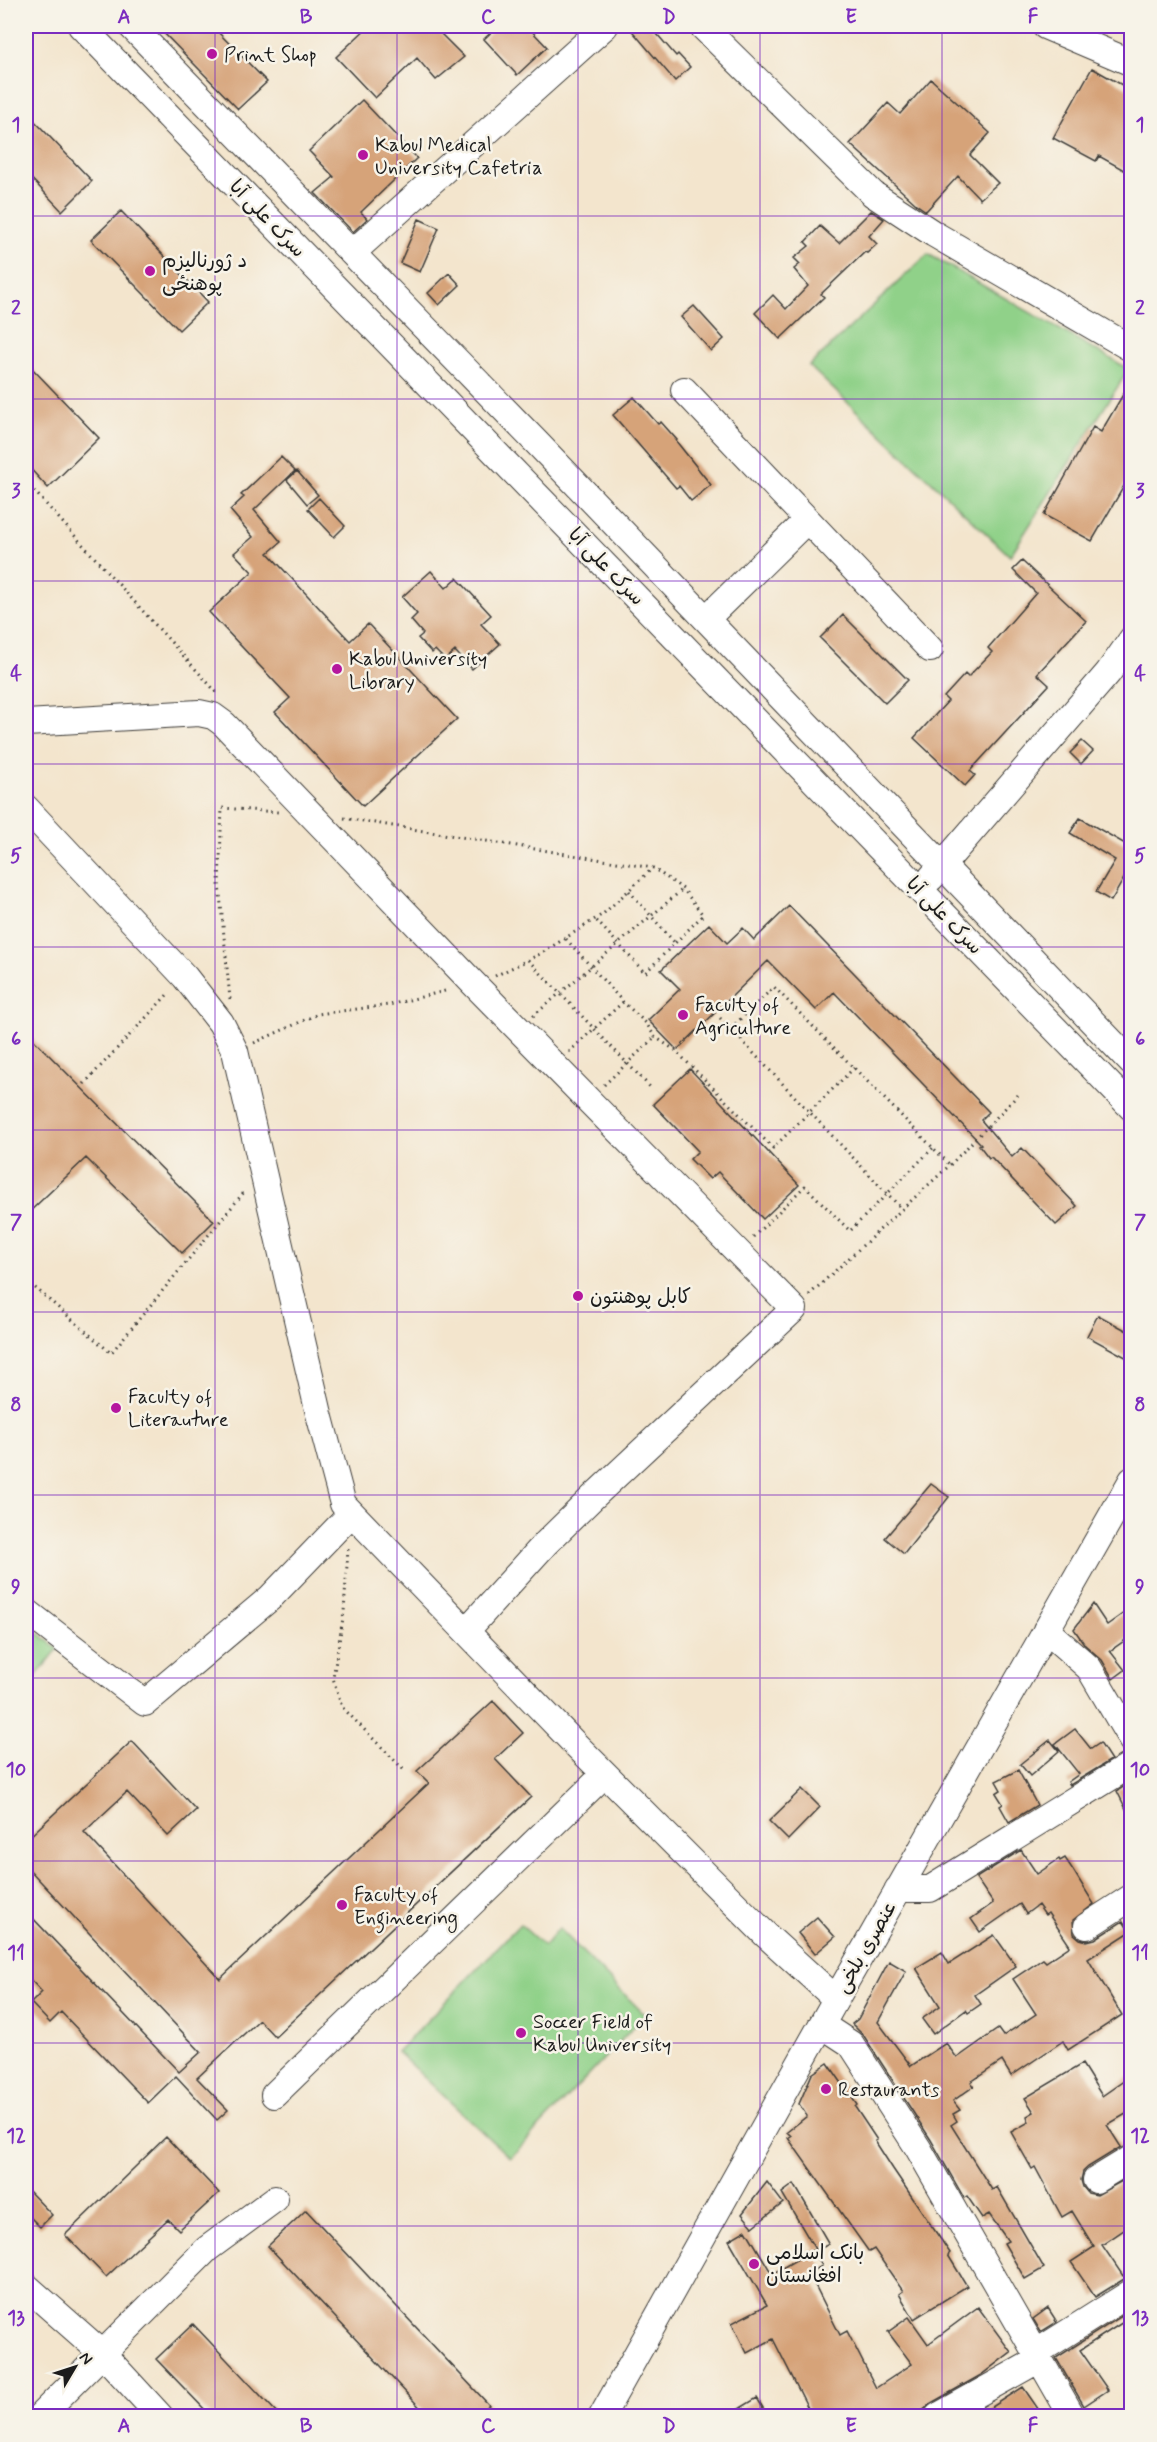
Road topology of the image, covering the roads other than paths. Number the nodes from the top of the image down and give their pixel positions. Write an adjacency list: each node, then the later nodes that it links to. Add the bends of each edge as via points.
1 (81, 26): 11 (street, سرک علی آبا)
2 (130, 26): 7 (street)
3 (605, 26): 7 (street)
4 (702, 26): 8 (street, via 873,194)
5 (1045, 26): 6 (street)
6 (1131, 63)
7 (352, 253): 10 (street)
8 (1131, 349)
9 (684, 390): 12 (street)
10 (537, 444): 11 (street); 13 (street)
11 (512, 468): 19 (street, سرک علی آبا)
12 (807, 520): 13 (street); 15 (street)
13 (706, 620): 18 (street)
14 (1131, 639): 18 (street, via 1108,673)
15 (930, 649)
16 (26, 723): 25 (street, via 199,712 224,724 473,984 794,1309 545,1544)
17 (26, 808): 23 (street, via 185,977 221,1023 235,1051 319,1414 343,1504)
18 (942, 865): 19 (street); 20 (street)
19 (921, 891): 21 (street, سرک علی آبا)
20 (1131, 1063)
21 (1131, 1108)
22 (1131, 1480): 26 (street, عنصری بلخی)
23 (351, 1514): 24 (street, via 270,1598 145,1703); 25 (street)
24 (26, 1611)
25 (467, 1630): 29 (street)
26 (1046, 1630): 27 (street, via 1089,1668); 30 (street, عنصری بلخی)
27 (1131, 1741)
28 (1131, 1764): 30 (street, via 930,1888)
29 (605, 1774): 33 (street, via 767,1936); 35 (street)
30 (898, 1889): 33 (street, عنصری بلخی)
31 (1131, 1897): 32 (street)
32 (1087, 1926)
33 (836, 1999): 34 (street, عنصری بلخی)
34 (822, 2025): 42 (street, via 851,2044 918,2148); 45 (street, عنصری بلخی)
35 (274, 2096)
36 (1131, 2158): 37 (street)
37 (1096, 2180)
38 (275, 2199): 41 (street, via 207,2249)
39 (26, 2286): 41 (street)
40 (1131, 2292): 42 (street)
41 (102, 2354): 43 (street); 44 (street)
42 (1038, 2356): 46 (street); 47 (street)
43 (40, 2416)
44 (160, 2416)
45 (602, 2416)
46 (938, 2416)
47 (1072, 2416)

